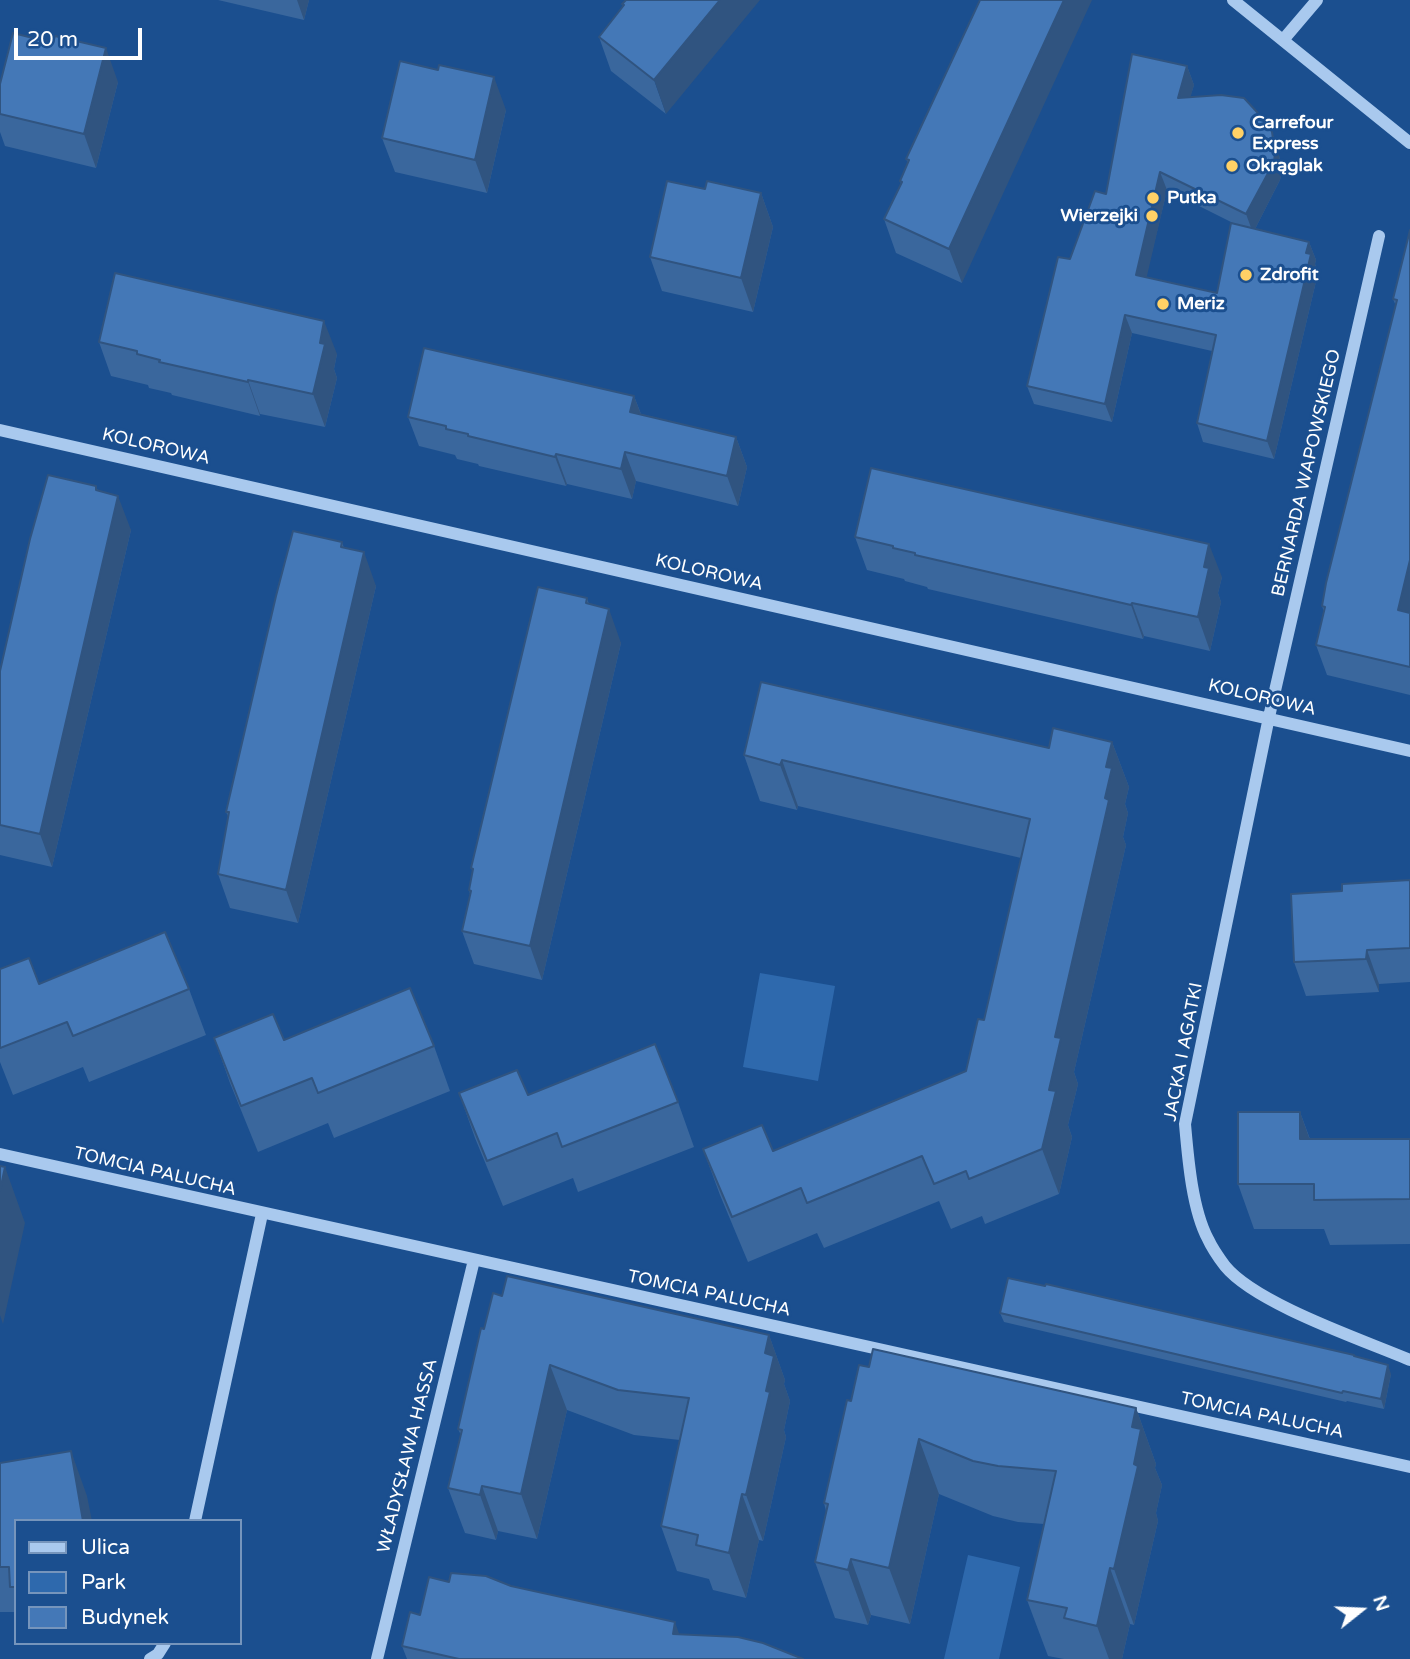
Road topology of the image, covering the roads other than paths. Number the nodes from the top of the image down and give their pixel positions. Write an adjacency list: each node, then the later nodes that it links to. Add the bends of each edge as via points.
1 (1233, 0): 3 (street)
2 (1317, 0): 3 (street)
3 (1283, 40): 4 (street)
4 (1410, 143)
5 (1379, 236): 7 (street, BERNARDA WAPOWSKIEGO)
6 (0, 430): 7 (street, KOLOROWA)
7 (1269, 717): 8 (street, KOLOROWA); 12 (street, JACKA I AGATKI, via 1185,1124 1191,1182 1206,1237 1226,1267 1251,1288)
8 (1410, 751)
9 (0, 1154): 10 (street, TOMCIA PALUCHA)
10 (262, 1214): 11 (street, TOMCIA PALUCHA); 14 (street)
11 (474, 1260): 13 (street, TOMCIA PALUCHA); 17 (street, WŁADYSŁAWA HASSA)
12 (1410, 1360)
13 (1410, 1467)
14 (195, 1519)
15 (164, 1645): 16 (street)
16 (150, 1659)
17 (377, 1659)

